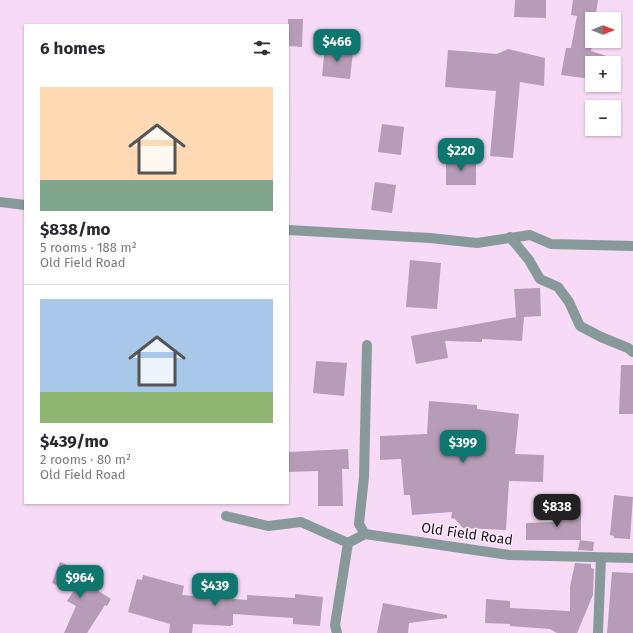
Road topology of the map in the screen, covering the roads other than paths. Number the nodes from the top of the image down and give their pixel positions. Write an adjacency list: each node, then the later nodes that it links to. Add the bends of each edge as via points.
1 (0, 202): 2 (street)
2 (24, 205)
3 (289, 230): 4 (street, via 430,238 477,244)
4 (510, 237): 5 (street, via 530,235 551,244); 7 (street, via 530,260 540,279 558,287 569,302 580,326)
5 (633, 246)
6 (367, 345): 9 (street, via 364,477 360,524)
7 (633, 352)
8 (226, 516): 10 (street, via 268,526 301,522)
9 (365, 534): 10 (street); 11 (street, Old Field Road, via 509,555)
10 (348, 543): 13 (street, via 335,625)
11 (601, 558): 12 (street, Old Field Road); 14 (street)
12 (633, 558)
13 (337, 633)
14 (598, 633)

